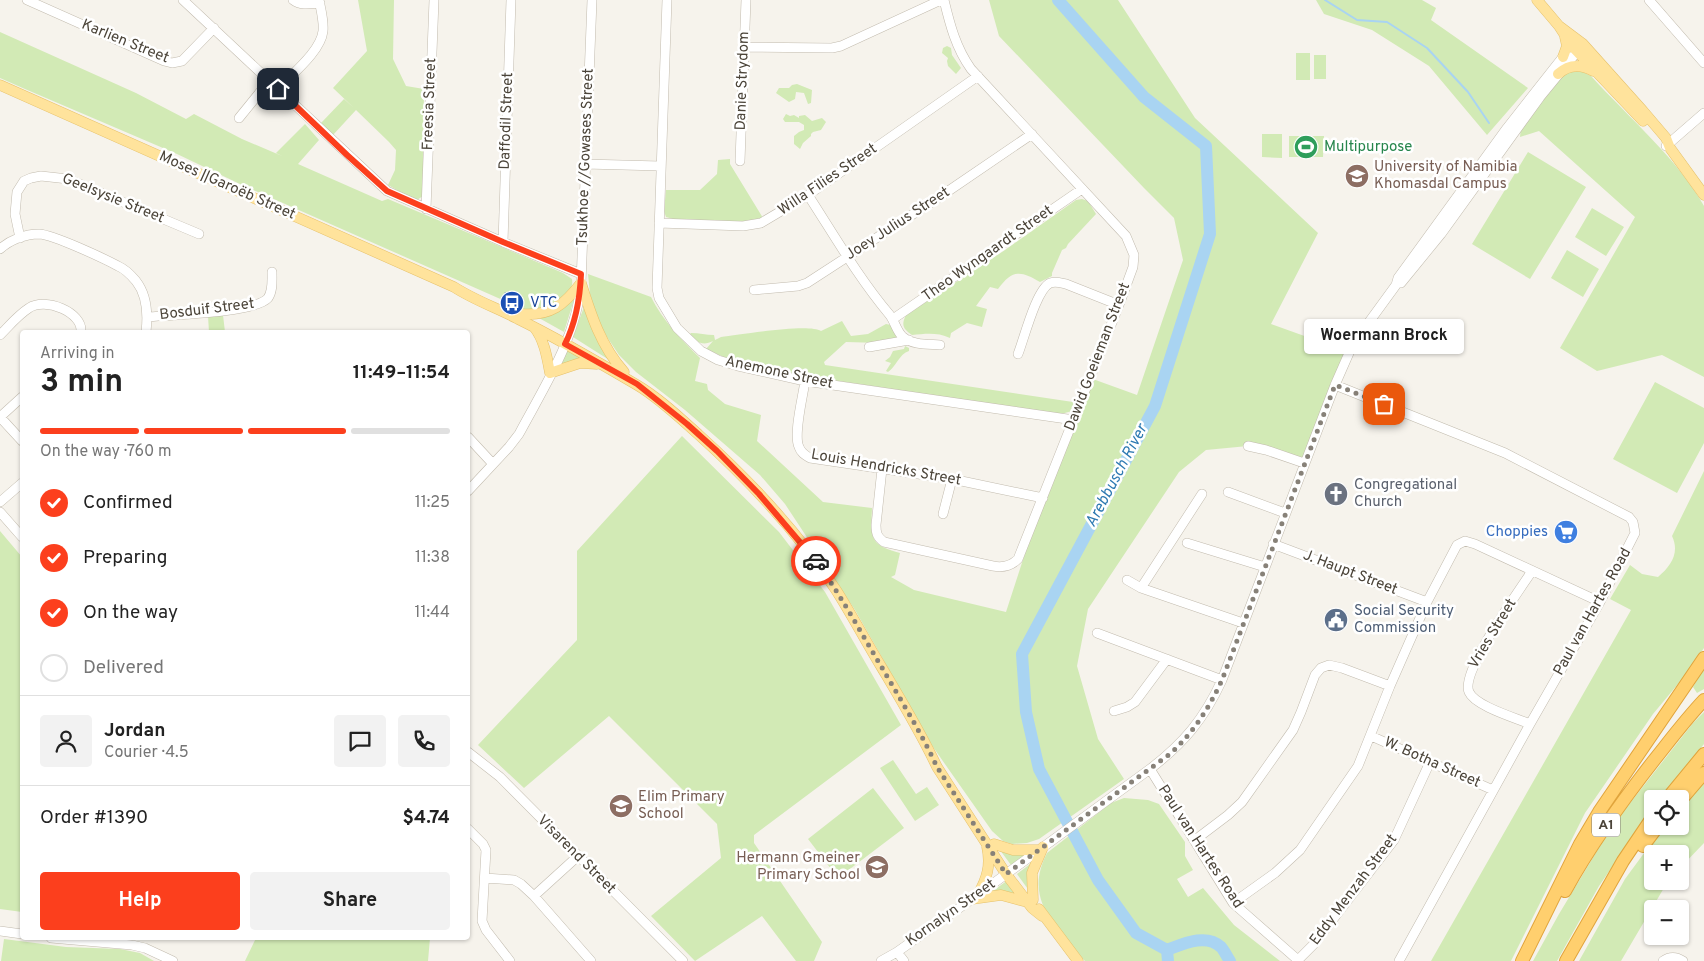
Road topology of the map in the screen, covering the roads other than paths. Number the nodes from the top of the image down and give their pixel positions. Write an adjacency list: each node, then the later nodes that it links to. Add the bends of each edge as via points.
1 (27, 0): 13 (street, Karlien Street, via 172,63 182,61)
2 (183, 0): 13 (street)
3 (293, 0): 12 (street, via 305,5)
4 (434, 0): 35 (street, Freesia Street)
5 (511, 0): 39 (street, Daffodil Street)
6 (592, 0): 30 (street, Tsukhoe //Gowases Street)
7 (668, 0): 31 (street, Anemone Street)
8 (746, 0): 16 (street, Danie Strydom)
9 (942, 0): 16 (street, via 842,46 824,49); 20 (street, Dawid Goeieman Street, via 957,46)
10 (1537, 0): 14 (main road)
11 (1649, 0): 18 (street)
12 (320, 2): 24 (street, via 321,40)
13 (214, 28): 22 (street)
14 (1562, 31): 15 (main road); 17 (main road, via 1567,46)
15 (1578, 45): 17 (street); 19 (street); 21 (main road); 28 (main road, via 1620,86)
16 (744, 47): 29 (street, Danie Strydom)
17 (1563, 57): 44 (street, via 1476,171)
18 (1704, 63)
19 (1558, 74): 21 (main road, via 1580,65); 44 (street, via 1437,239)
20 (978, 76): 27 (street, Dawid Goeieman Street); 33 (street, Willa Filies Street)
21 (1604, 79): 28 (main road)
22 (269, 81): 24 (street); 26 (street)
23 (0, 85): 45 (main road, Moses ǁGaroëb Street)
24 (278, 89): 35 (street, via 380,186)
25 (1704, 113): 28 (street)
26 (239, 118)
27 (1032, 134): 32 (street, Dawid Goeieman Street); 41 (street, Joey Julius Street)
28 (1669, 146): 34 (main road)
29 (740, 162)
30 (585, 164): 31 (street); 43 (street, Tsukhoe //Gowases Street)
31 (660, 166): 36 (street, Anemone Street)
32 (1082, 189): 47 (street, Dawid Goeieman Street, via 1126,236 1134,251 1133,267); 50 (street, Theo Wyngaardt Street)
33 (808, 195): 36 (street, Willa Filies Street, via 752,225); 41 (street)
34 (1704, 195)
35 (426, 209): 39 (street)
36 (659, 223): 63 (street, Anemone Street, via 657,288 659,298 677,328 701,351 718,360)
37 (199, 234): 38 (street, Geelsysie Street, via 68,179 41,176 24,181 17,192)
38 (20, 238): 40 (street); 49 (street, via 34,234 49,235 118,266 140,287)
39 (503, 242): 43 (street)
40 (0, 249)
41 (848, 256): 46 (street, Joey Julius Street, via 803,285); 50 (street)
42 (272, 272): 49 (street, Bosduif Street, via 271,294 258,305)
43 (581, 279): 48 (main road, via 564,302 554,309); 56 (street, Tsukhoe //Gowases Street, via 578,308); 61 (main road, via 601,337)
44 (1396, 285): 65 (street, Kornalyn Street, via 1353,344)
45 (454, 287): 48 (main road, Moses ǁGaroëb Street, via 469,290); 51 (main road, Moses ǁGaroëb Street)
46 (754, 290)
47 (1119, 305): 59 (street, via 1066,284 1049,284 1040,293); 68 (street, Dawid Goeieman Street)
48 (522, 314): 56 (main road, Moses ǁGaroëb Street)
49 (147, 317): 53 (street)
50 (893, 319): 55 (street, via 898,332)
51 (533, 327): 56 (main road, Moses ǁGaroëb Street); 62 (main road, via 544,346)
52 (81, 330): 54 (street, via 80,322 74,316 40,304 30,307)
53 (146, 330)
54 (0, 335)
55 (909, 340): 57 (street); 58 (street)
56 (566, 341): 60 (main road, Moses ǁGaroëb Street); 61 (main road, Moses ǁGaroëb Street); 62 (street, Tsukhoe //Gowases Street)
57 (940, 345)
58 (868, 347)
59 (1018, 354)
60 (602, 364): 62 (main road, via 580,363); 64 (main road, Moses ǁGaroëb Street)
61 (624, 372): 64 (main road, Moses ǁGaroëb Street)
62 (550, 373): 73 (street, Tsukhoe //Gowases Street, via 519,434)
63 (805, 381): 68 (street, Anemone Street); 74 (street, Louis Hendricks Street, via 796,438 803,453 810,458)
64 (637, 384): 116 (main road, Moses ǁGaroëb Street, via 717,451 777,513 817,563 836,590 937,767)
65 (1335, 385): 72 (street, Kornalyn Street); 93 (street, Paul van Hartes Road, via 1505,453 1629,517 1635,533)
66 (20, 398): 67 (street)
67 (0, 417): 70 (street)
68 (1074, 420): 80 (street, Dawid Goeieman Street)
69 (470, 438): 73 (street)
70 (20, 440)
71 (1248, 446): 72 (street)
72 (1304, 463): 83 (street, Kornalyn Street)
73 (493, 464): 77 (street, Tsukhoe //Gowases Street)
74 (882, 469): 75 (street, Louis Hendricks Street); 80 (street, Dawid Goeieman Street, via 876,525 878,538 993,566 1005,567 1018,559)
75 (952, 479): 80 (street, Louis Hendricks Street); 84 (street)
76 (20, 485): 81 (street)
77 (470, 489)
78 (1228, 492): 83 (street)
79 (1202, 494): 91 (street)
80 (1043, 498)
81 (0, 502)
82 (0, 512): 85 (street)
83 (1285, 513): 87 (street, Kornalyn Street)
84 (943, 514)
85 (20, 535)
86 (1187, 543): 88 (street)
87 (1273, 544): 88 (street, Kornalyn Street); 92 (street, J. Haupt Street)
88 (1265, 568): 94 (street, Kornalyn Street)
89 (1532, 571): 92 (street, via 1465,541 1457,545); 93 (street); 102 (street, Vries Street, via 1492,632 1470,672 1468,683 1469,692 1486,706)
90 (1127, 580): 91 (street)
91 (1141, 588): 94 (street)
92 (1426, 602): 99 (street)
93 (1600, 602): 102 (street, Paul van Hartes Road)
94 (1243, 623): 98 (street, Kornalyn Street)
95 (1097, 633): 97 (street)
96 (1704, 658): 138 (highway, via 1599,812)
97 (1167, 659): 98 (street); 101 (street, via 1135,702)
98 (1222, 680): 107 (street, Kornalyn Street, via 1192,731)
99 (1390, 686): 103 (street); 115 (street, via 1342,668 1329,665 1321,668 1315,675 1293,730 1246,796 1228,815)
100 (1704, 700): 139 (highway, A1, via 1628,792 1602,830)
101 (1114, 711)
102 (1530, 724): 109 (street, Paul van Hartes Road)
103 (1371, 736): 106 (street, W. Botha Street); 124 (street, via 1358,766 1300,850 1275,873)
104 (470, 754): 118 (street, Visarend Street, via 500,777)
105 (1704, 754): 110 (highway)
106 (1430, 762): 109 (street, W. Botha Street); 136 (street, Eddy Menzah Street, via 1394,840)
107 (1150, 769): 115 (street, Paul van Hartes Road); 117 (street, Kornalyn Street)
108 (1704, 773): 111 (highway)
109 (1493, 790): 137 (street, Paul van Hartes Road)
110 (1674, 790)
111 (1689, 790)
112 (1644, 830): 128 (highway, A1)
113 (470, 831): 120 (street, via 486,850)
114 (1651, 835): 128 (highway)
115 (1195, 840): 124 (street, Paul van Hartes Road)
116 (990, 844): 117 (main road, via 1013,850); 119 (main road, Moses ǁGaroëb Street); 122 (main road, via 985,882)
117 (1041, 849): 119 (street, Kornalyn Street); 123 (main road, via 1032,873)
118 (578, 856): 121 (street); 133 (street, Visarend Street)
119 (1008, 872): 122 (street, Kornalyn Street); 123 (main road, Moses ǁGaroëb Street)
120 (485, 878): 121 (street, via 514,880); 131 (street, via 482,921)
121 (534, 896): 132 (street)
122 (975, 896): 123 (main road, via 1001,894); 129 (street, Kornalyn Street)
123 (1030, 901): 135 (main road, Moses ǁGaroëb Street)
124 (1233, 903): 136 (street, Paul van Hartes Road)
125 (0, 931): 126 (street)
126 (20, 934)
127 (115, 940): 130 (street, via 145,948)
128 (1579, 940): 140 (highway, A1)
129 (888, 958): 134 (street, Kornalyn Street)
130 (173, 961)
131 (510, 961)
132 (590, 961)
133 (683, 961)
134 (904, 961)
135 (1078, 961)
136 (1298, 961)
137 (1398, 961)
138 (1522, 961)
139 (1526, 961)
140 (1566, 961)
141 (1663, 961): 142 (street, via 1673,957)
142 (1683, 961)

